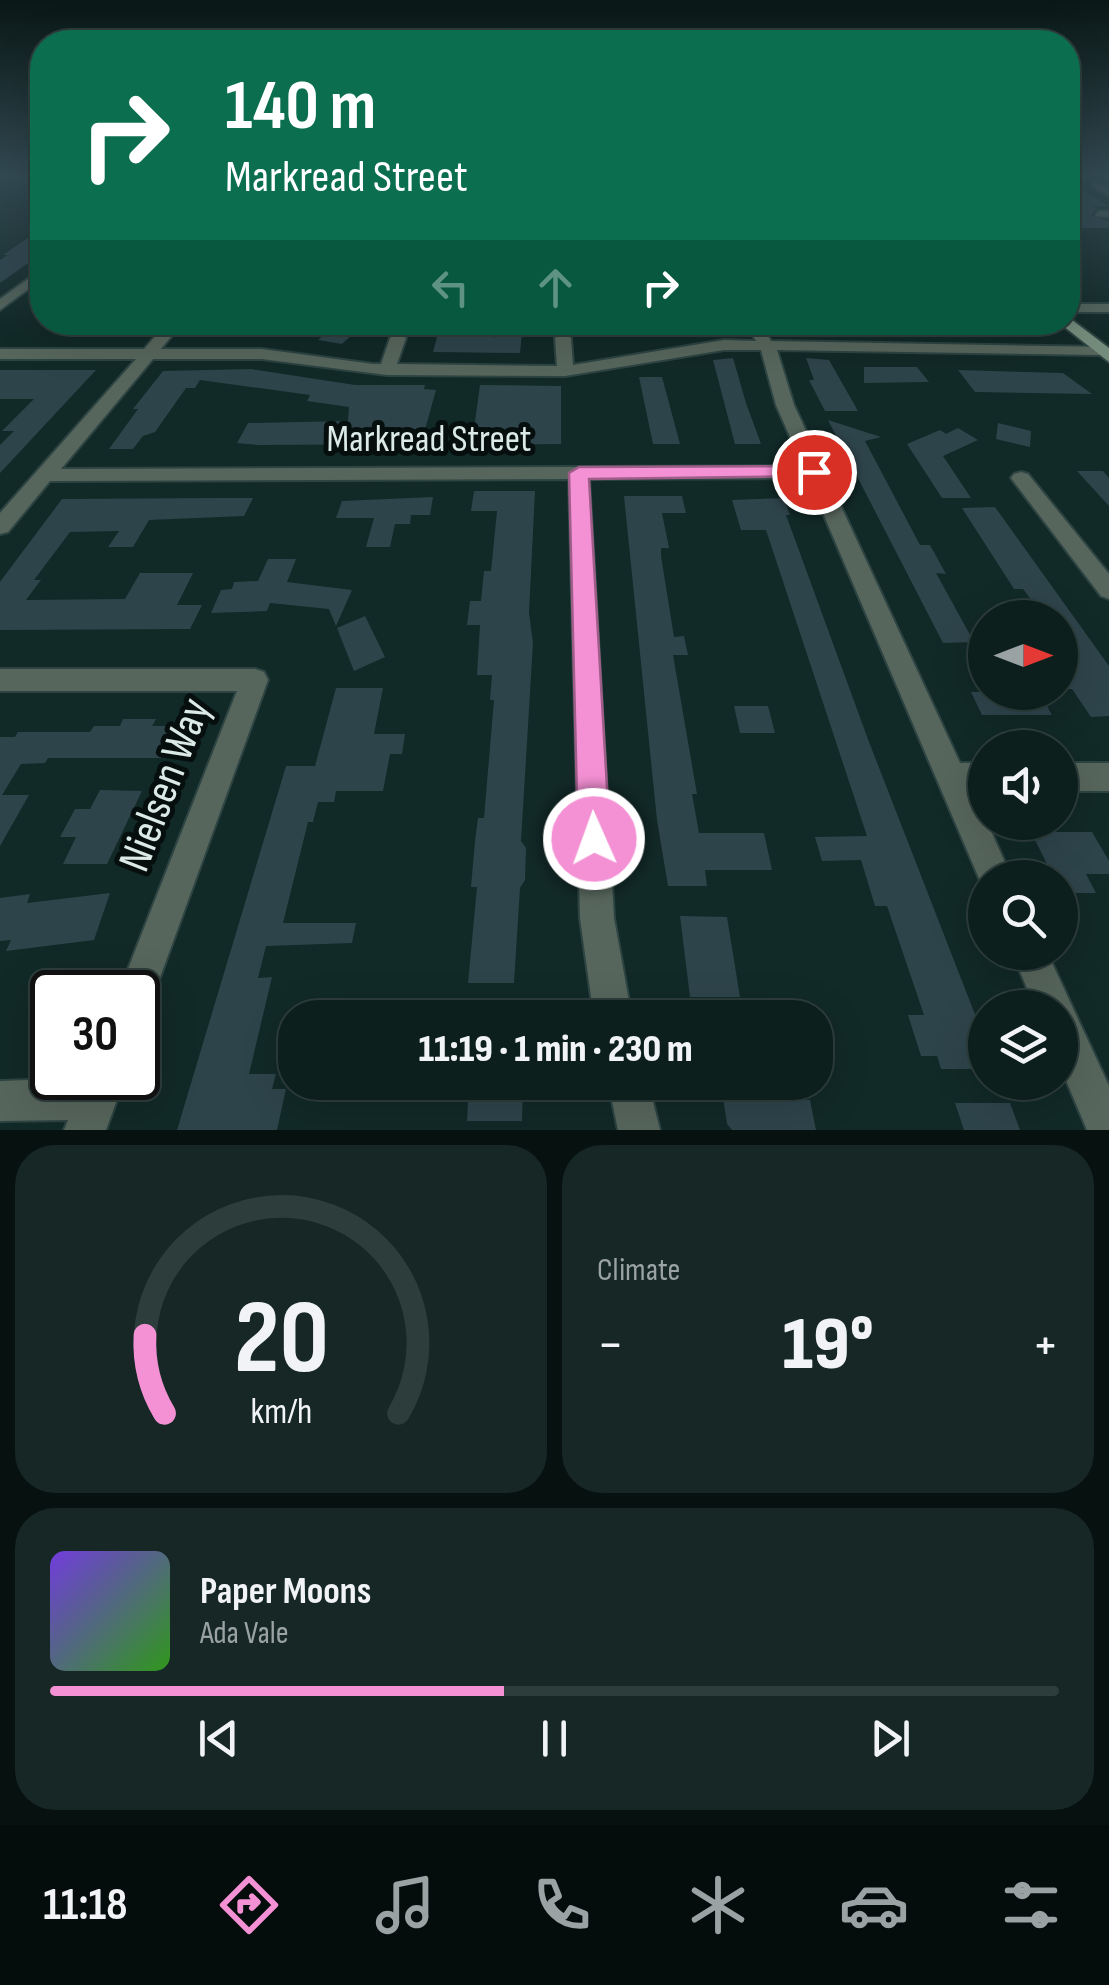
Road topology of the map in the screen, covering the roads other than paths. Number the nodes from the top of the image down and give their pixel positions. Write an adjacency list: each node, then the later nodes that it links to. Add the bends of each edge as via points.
1 (30, 282): 2 (street)
2 (0, 306)
3 (1080, 308): 4 (street)
4 (1109, 308)
5 (1080, 332): 11 (main road)
6 (165, 335): 13 (street)
7 (760, 335): 10 (street)
8 (398, 338): 14 (street)
9 (563, 338): 15 (street)
10 (766, 344): 11 (street); 15 (street, via 694,347); 16 (street)
11 (1105, 353)
12 (0, 354): 13 (street)
13 (149, 354): 14 (street, via 272,354); 18 (street)
14 (387, 370): 15 (street)
15 (565, 371)
16 (814, 472): 17 (street, Markread Street); 24 (street)
17 (579, 473): 18 (street, Markread Street); 29 (street, via 597,918)
18 (45, 475): 20 (street)
19 (1021, 478): 21 (street)
20 (0, 527)
21 (1109, 590)
22 (0, 680): 28 (street, Nielsen Way, via 255,680)
23 (1109, 776): 26 (street)
24 (951, 777): 25 (street); 27 (street)
25 (968, 777)
26 (1078, 777)
27 (988, 860)
28 (145, 970)
29 (610, 1000)
30 (1078, 1062): 35 (street)
31 (632, 1100): 34 (street)
32 (0, 1101): 33 (street)
33 (96, 1102)
34 (639, 1130)
35 (1108, 1130)

